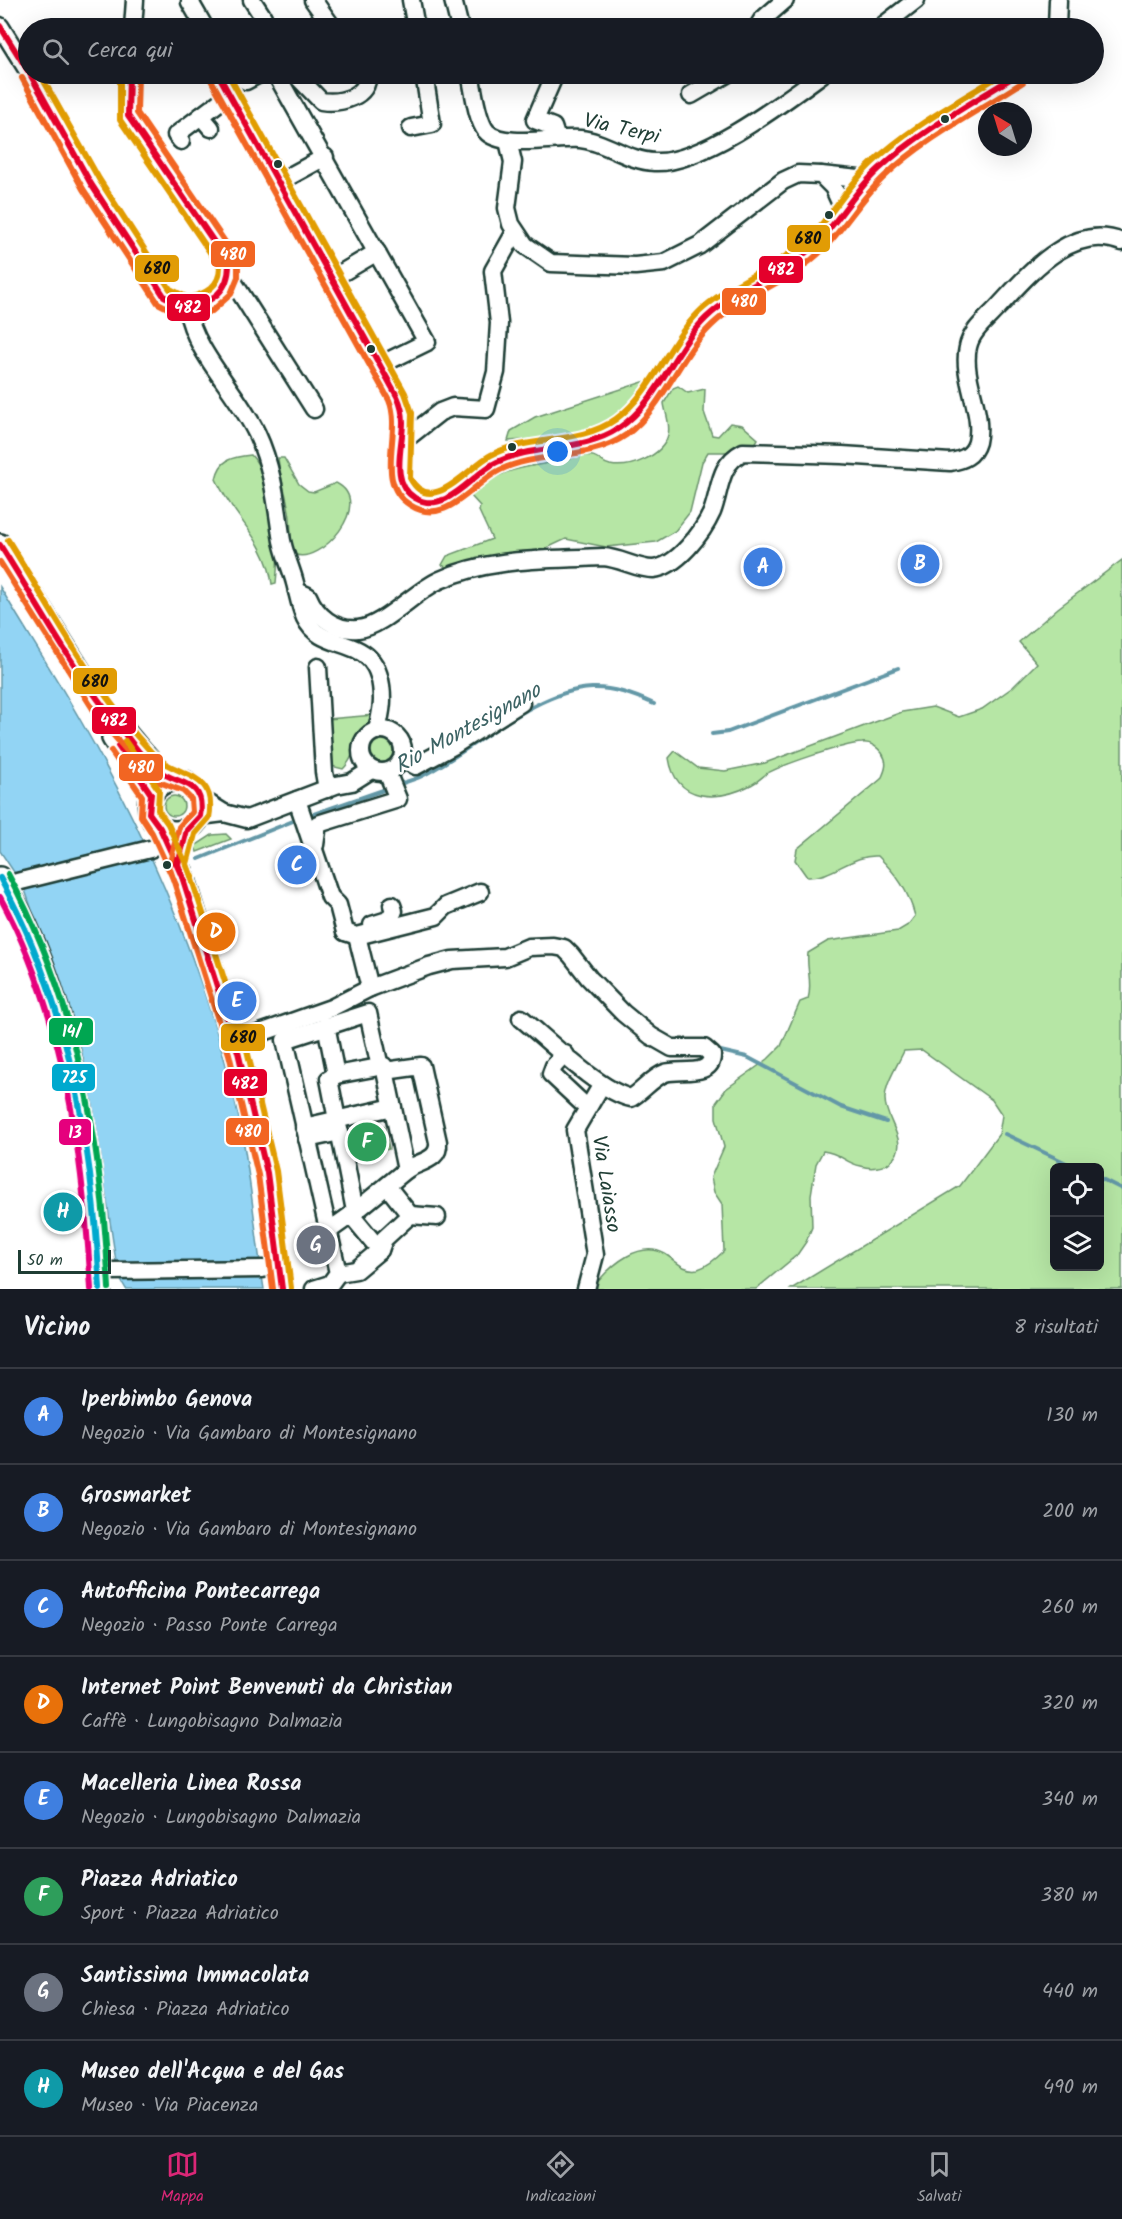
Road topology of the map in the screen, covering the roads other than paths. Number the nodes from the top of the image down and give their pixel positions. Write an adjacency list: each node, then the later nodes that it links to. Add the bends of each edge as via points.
1 (135, 0): 11 (street)
2 (178, 0): 12 (street)
3 (192, 0): 13 (street)
4 (252, 0): 14 (street)
5 (313, 0): 15 (street)
6 (411, 0): 16 (street)
7 (453, 0): 17 (street)
8 (785, 0): 18 (street)
9 (916, 0): 19 (street)
10 (1058, 0): 20 (street)
11 (134, 18)
12 (188, 18)
13 (199, 18)
14 (267, 18)
15 (326, 18)
16 (414, 18)
17 (458, 18)
18 (764, 18)
19 (892, 18)
20 (1057, 18)
21 (2, 28): 22 (street)
22 (18, 54)
23 (36, 84): 51 (street, via 91,184 158,290 170,301)
24 (129, 84): 49 (street, via 128,116 226,257)
25 (224, 84): 35 (street)
26 (282, 84): 41 (street)
27 (304, 84): 28 (street, via 315,96 329,102 345,100)
28 (366, 84)
29 (426, 84): 37 (street, via 432,124)
30 (474, 84): 40 (street, via 486,130)
31 (551, 84): 38 (street, via 535,120 553,127)
32 (710, 84): 36 (street)
33 (809, 84): 38 (street, Via Terpi, via 709,148 678,158 654,162 581,139)
34 (1003, 84): 43 (street, via 891,158)
35 (230, 94): 39 (street, via 206,122 176,135); 44 (street)
36 (691, 95)
37 (411, 128)
38 (557, 139): 40 (street, Via Terpi)
39 (181, 141)
40 (508, 141): 46 (street, via 513,162 507,208)
41 (325, 157): 44 (street); 48 (street)
42 (821, 175): 43 (street); 45 (street, via 833,187); 46 (street, via 798,174 783,181 699,245 664,263 551,263 534,254)
43 (868, 180): 45 (street)
44 (279, 182): 50 (street)
45 (844, 211): 54 (street, via 808,250 709,316 677,351 652,397 618,429 564,447 512,455 493,463 457,493 442,501 428,502 414,497 404,485 399,471)
46 (515, 232): 54 (street, via 493,271 499,323 496,372 486,409 453,407 440,412)
47 (1122, 242): 56 (street, via 1093,236 1055,252 973,334 967,362 978,435 974,449 964,458 950,462 742,452 725,467 711,513 698,532 672,561 656,568 615,557 494,565 462,572 424,588 375,624 358,629 321,618 308,596)
48 (377, 252): 50 (street); 52 (street, via 427,342)
49 (230, 275): 51 (street, via 216,297); 53 (street)
50 (333, 278): 52 (street)
51 (187, 308): 56 (street, via 191,328 243,409 266,455)
52 (380, 365): 54 (street, via 403,414)
53 (314, 409)
54 (402, 442)
55 (0, 545): 59 (main road)
56 (297, 591): 60 (street, via 303,615 314,630 331,641 354,646 372,662 380,682)
57 (318, 666): 64 (street, via 324,772)
58 (521, 703): 61 (street, via 416,766)
59 (105, 712): 63 (main road, via 157,770); 65 (main road, via 116,743)
60 (384, 731): 61 (street, via 402,743); 62 (street, via 371,734 362,745)
61 (402, 759): 62 (street, via 398,765)
62 (378, 770): 64 (street); 69 (street, via 398,799 318,824)
63 (173, 780): 65 (main road, via 160,784); 67 (main road, via 190,784)
64 (332, 787): 66 (street)
65 (151, 794): 68 (main road, via 149,813)
66 (299, 805): 67 (street, via 247,819 224,813); 69 (street)
67 (196, 814): 68 (main road, via 173,832); 71 (main road)
68 (160, 828): 71 (main road)
69 (314, 846): 75 (street, via 330,897 338,905)
70 (150, 849): 72 (street)
71 (178, 864): 79 (main road)
72 (9, 880): 97 (main road, via 57,1009 89,1149)
73 (480, 892): 75 (street, via 446,906 436,916)
74 (392, 905): 75 (street, via 388,920)
75 (351, 934): 76 (street)
76 (370, 988): 79 (street, via 331,1008); 80 (street, via 452,960 505,957 529,947 564,948 589,978 645,1031 672,1047 704,1048 712,1054 712,1060 691,1072 663,1074 631,1098 620,1095)
77 (521, 1018): 80 (street)
78 (326, 1025): 81 (street, via 369,1013); 82 (street); 87 (street, via 285,1040)
79 (235, 1042): 98 (main road, via 267,1173)
80 (565, 1054): 84 (street, via 551,1074)
81 (383, 1069): 82 (street); 85 (street); 88 (street, via 421,1066 437,1153)
82 (336, 1075): 86 (street, via 329,1079)
83 (598, 1091): 100 (street, Via Laiasso, via 575,1130 595,1255)
84 (581, 1102)
85 (393, 1107): 86 (street); 88 (street)
86 (338, 1126): 87 (street); 90 (street)
87 (306, 1133): 93 (street)
88 (406, 1170): 89 (street)
89 (387, 1185): 90 (street); 91 (street)
90 (353, 1213): 93 (street); 94 (street)
91 (411, 1215): 92 (street); 94 (street, via 384,1239)
92 (437, 1217)
93 (327, 1232): 96 (street)
94 (380, 1250): 96 (street, via 356,1270)
95 (263, 1269): 97 (street)
96 (338, 1274): 99 (street, via 330,1284)
97 (105, 1280)
98 (282, 1289)
99 (314, 1289)
100 (586, 1289)

